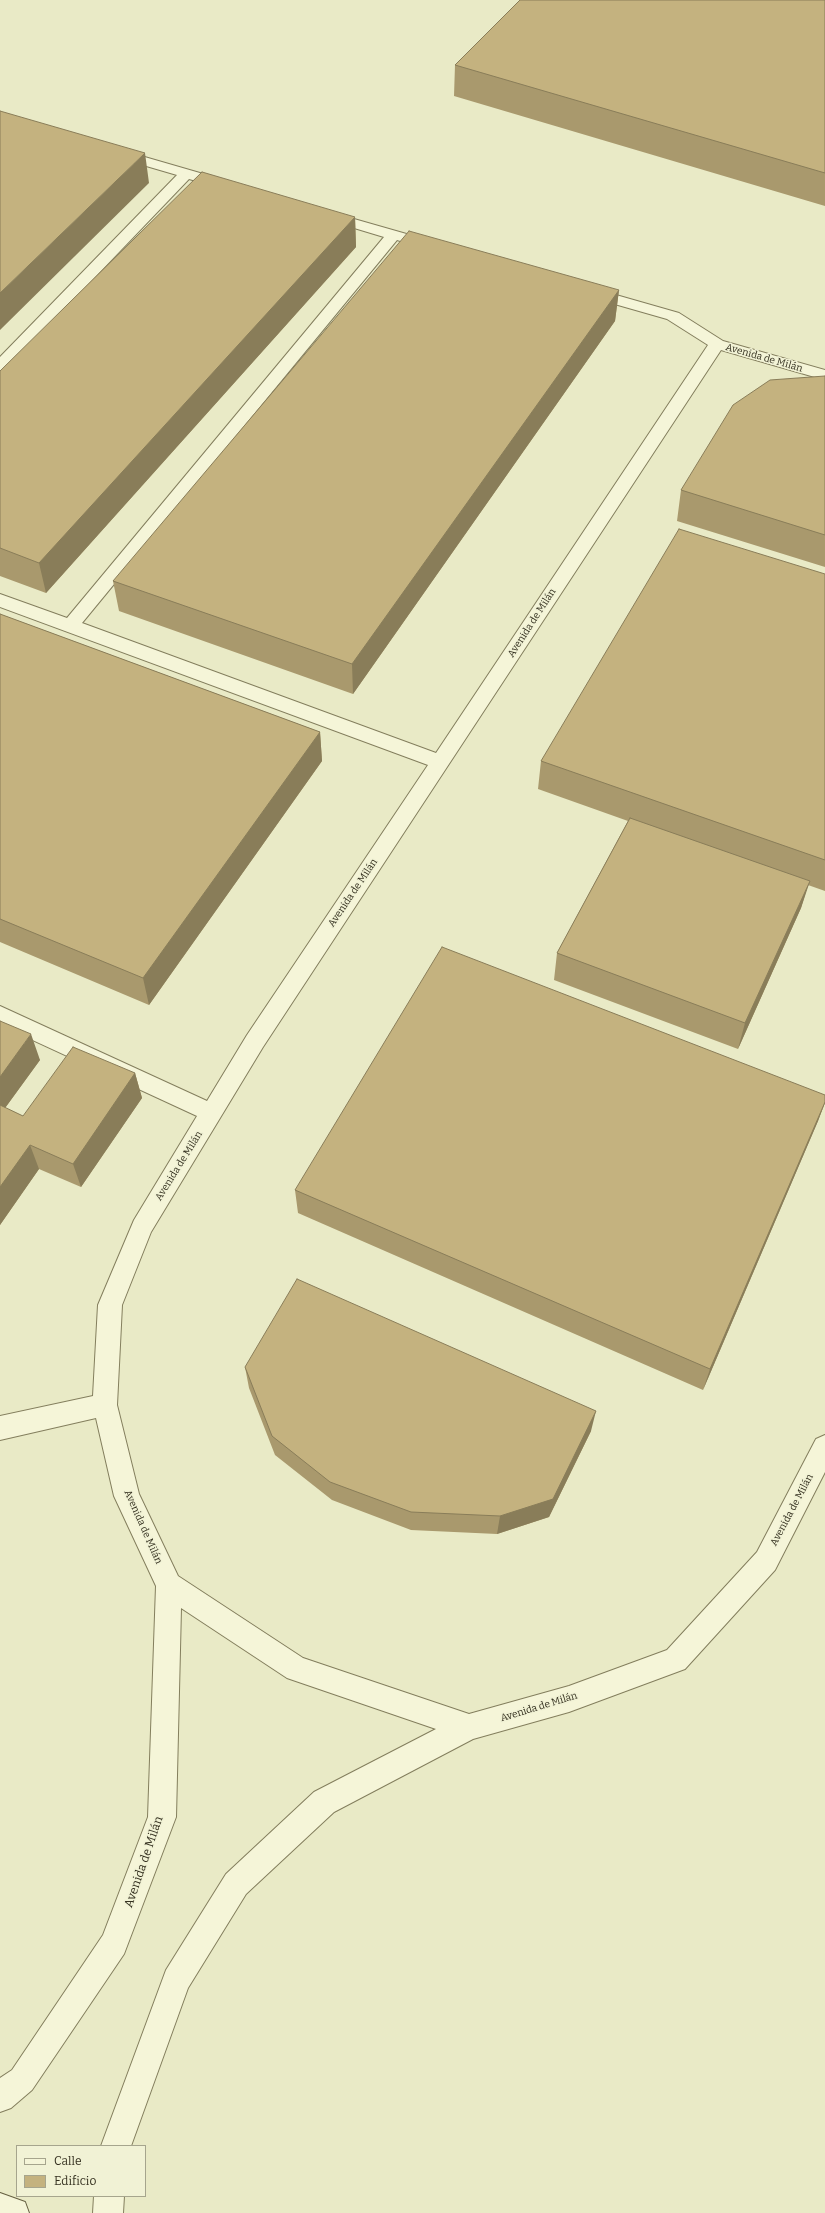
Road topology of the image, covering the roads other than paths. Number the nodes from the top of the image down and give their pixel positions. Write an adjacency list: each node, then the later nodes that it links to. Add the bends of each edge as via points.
1 (104, 149): 2 (street)
2 (186, 173): 3 (street); 9 (street)
3 (238, 189)
4 (312, 210): 5 (street)
5 (394, 234): 6 (street); 12 (street)
6 (447, 250)
7 (575, 287): 8 (street, via 673,316)
8 (716, 344): 10 (street, Avenida de Milán); 13 (street, Avenida de Milán)
9 (0, 366)
10 (825, 375)
11 (0, 600): 12 (street)
12 (70, 626): 13 (street)
13 (440, 762): 15 (street, Avenida de Milán, via 255,1041)
14 (0, 1015): 15 (street)
15 (212, 1113): 16 (street, Avenida de Milán, via 142,1227 110,1305)
16 (105, 1405): 17 (street); 19 (street, Avenida de Milán, via 126,1496)
17 (0, 1428)
18 (825, 1447): 20 (street, Avenida de Milán, via 766,1561 676,1660 569,1699)
19 (169, 1585): 20 (street, via 296,1669); 21 (street, Avenida de Milán, via 162,1817 114,1944 22,2080)
20 (469, 1727): 22 (street, Avenida de Milán, via 324,1802 236,1884 176,1980)
21 (0, 2098)
22 (116, 2145)
23 (108, 2197): 26 (street)
24 (0, 2208): 25 (street)
25 (14, 2213)
26 (108, 2213)

